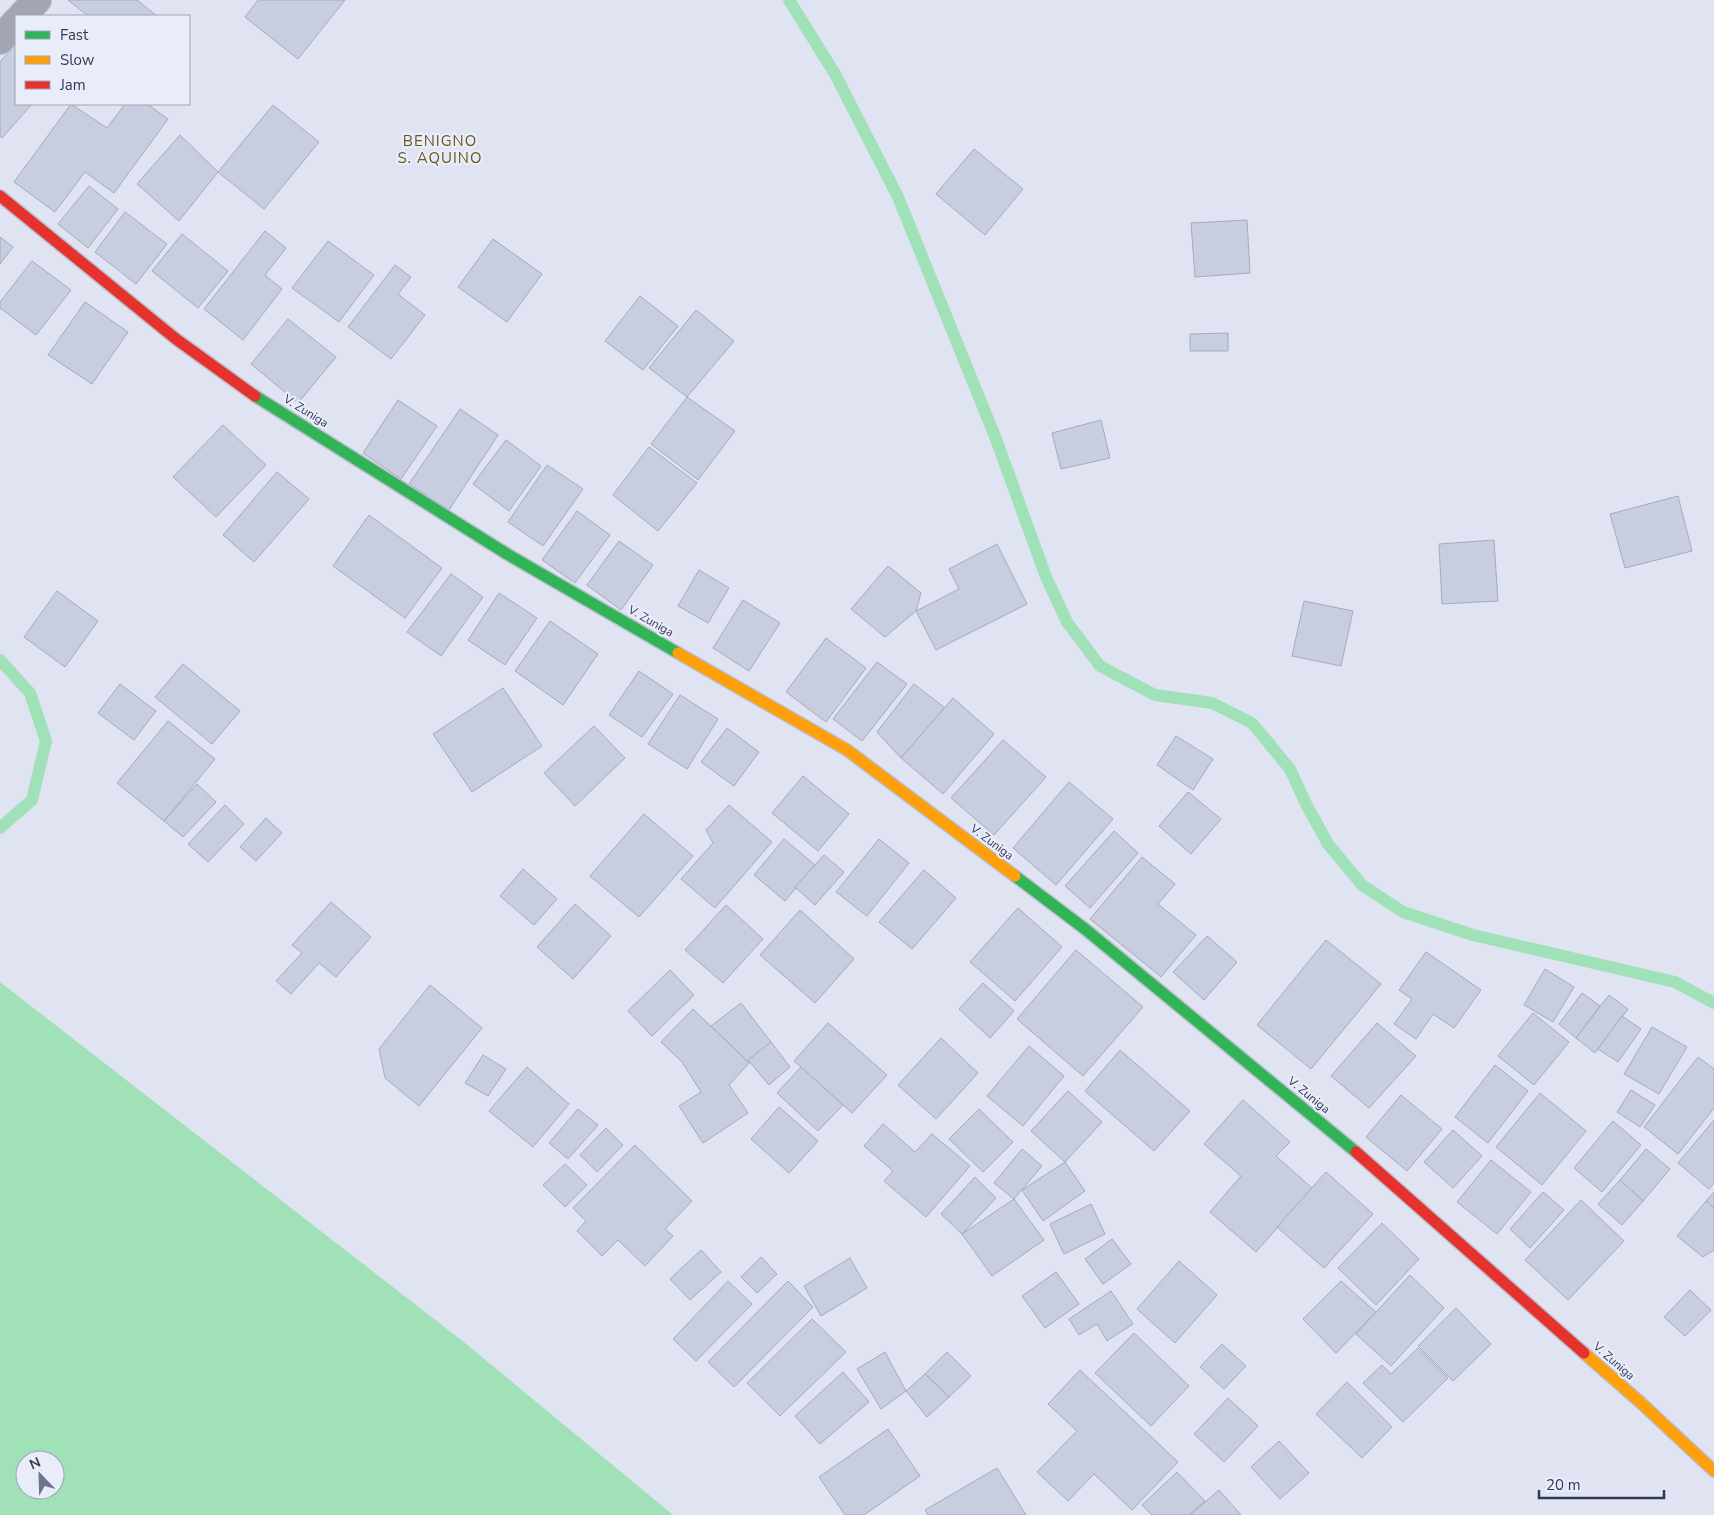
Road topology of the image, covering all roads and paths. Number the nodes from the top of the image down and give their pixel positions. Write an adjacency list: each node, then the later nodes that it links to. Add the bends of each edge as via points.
1 (37, 0): 2 (street)
2 (23, 15)
3 (15, 23): 4 (street)
4 (0, 40)
5 (0, 196): 6 (street, V. Zuniga, via 176,340 244,389 507,554 847,750 1085,929 1343,1141)
6 (1714, 1471)

